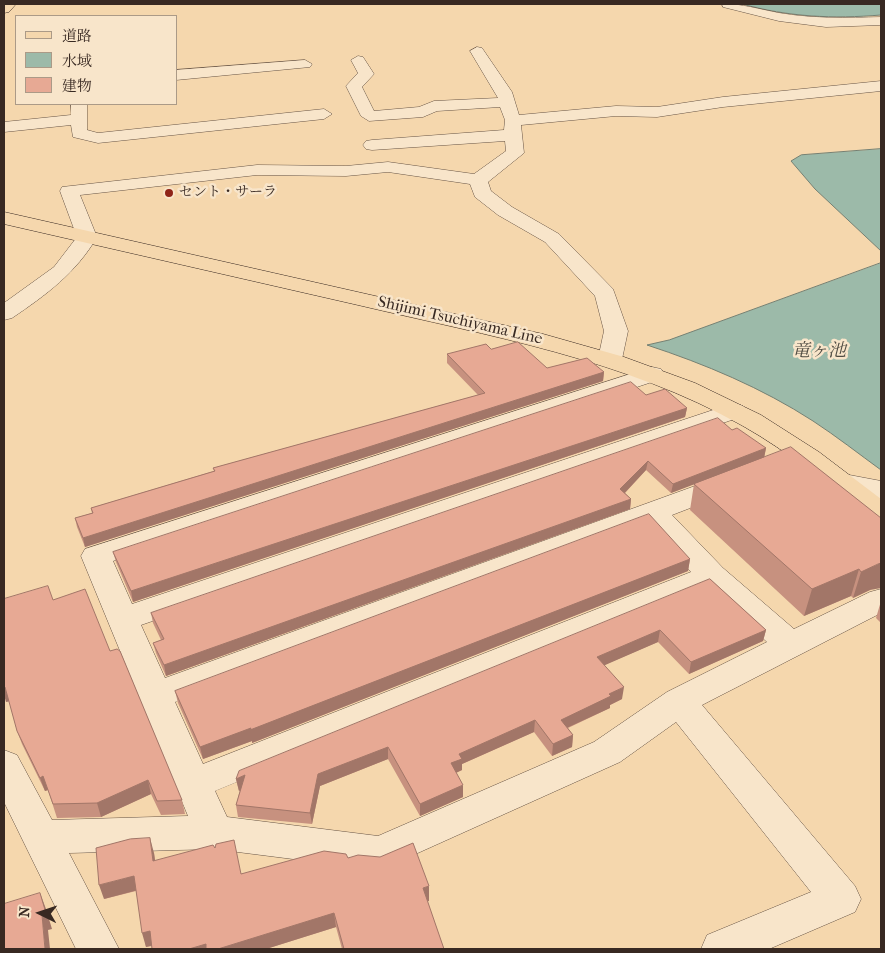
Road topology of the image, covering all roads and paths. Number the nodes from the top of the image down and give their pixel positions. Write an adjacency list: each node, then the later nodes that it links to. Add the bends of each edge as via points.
1 (10, 4): 3 (main road)
2 (728, 4): 4 (street, via 779,17 826,23)
3 (4, 9)
4 (881, 20)
5 (477, 51): 10 (street)
6 (358, 60): 10 (street, via 366,74 354,86 369,116 423,112 434,106)
7 (305, 64): 8 (street)
8 (178, 75)
9 (881, 86): 14 (street, via 657,112 616,111)
10 (507, 102): 14 (street)
11 (78, 112): 12 (street, via 79,133 98,138); 13 (street)
12 (324, 114)
13 (4, 127)
14 (512, 128): 15 (street); 16 (street, via 515,152)
15 (372, 145)
16 (478, 180): 18 (street, via 388,167 337,172 257,170 69,191); 20 (street, via 482,193 505,211 552,238 605,294 616,331)
17 (4, 218): 18 (main road, Shijimi Tsuchiyama Line)
18 (87, 237): 19 (street, via 61,274); 20 (main road, Shijimi Tsuchiyama Line, via 543,340)
19 (4, 313)
20 (610, 359): 21 (main road, Shijimi Tsuchiyama Line)
21 (652, 374): 22 (main road, Shijimi Tsuchiyama Line); 30 (street, via 96,556)
22 (734, 410): 23 (main road, Shijimi Tsuchiyama Line); 30 (street)
23 (804, 454): 24 (main road, Shijimi Tsuchiyama Line); 26 (street)
24 (844, 483): 25 (street); 27 (main road, Shijimi Tsuchiyama Line)
25 (881, 490)
26 (653, 512): 28 (street); 32 (street)
27 (881, 513)
28 (712, 576): 31 (street); 35 (street)
29 (881, 600): 31 (street)
30 (123, 619): 32 (street)
31 (791, 645): 33 (street)
32 (156, 696): 35 (street)
33 (679, 701): 36 (street, via 607,752 380,853); 39 (street, via 841,899)
34 (4, 765): 37 (street)
35 (194, 784): 36 (street)
36 (214, 832): 37 (street)
37 (42, 837): 38 (street)
38 (98, 949)
39 (722, 949)

